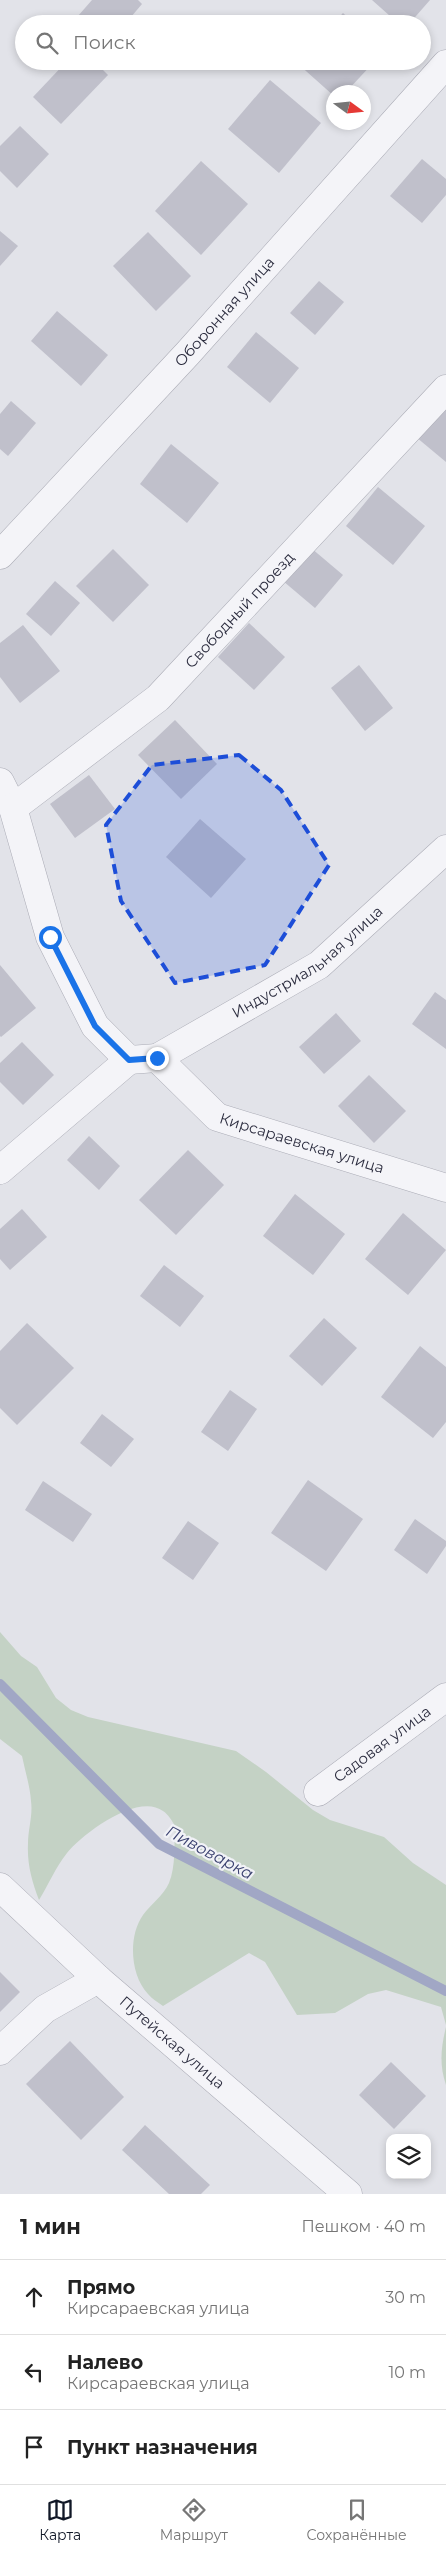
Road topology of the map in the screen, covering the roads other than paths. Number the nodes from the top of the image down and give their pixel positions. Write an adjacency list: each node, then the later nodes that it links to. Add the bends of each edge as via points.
1 (446, 64): 3 (street, Оборонная улица, via 188,354)
2 (446, 389): 5 (street, Свободный проезд, via 158,698)
3 (0, 555)
4 (0, 782): 5 (street)
5 (13, 808): 8 (street, via 50,937 95,1026)
6 (446, 849): 7 (street, Индустриальная улица, via 319,965)
7 (157, 1058): 8 (street); 10 (street, Кирсараевская улица, via 217,1117)
8 (129, 1060): 9 (street)
9 (0, 1170)
10 (446, 1188)
11 (446, 1697): 12 (street, Садовая улица)
12 (318, 1792)
13 (0, 1887): 14 (street, Путейская улица)
14 (98, 1979): 15 (street, via 45,2009); 16 (street, Путейская улица)
15 (0, 2051)
16 (348, 2194)

